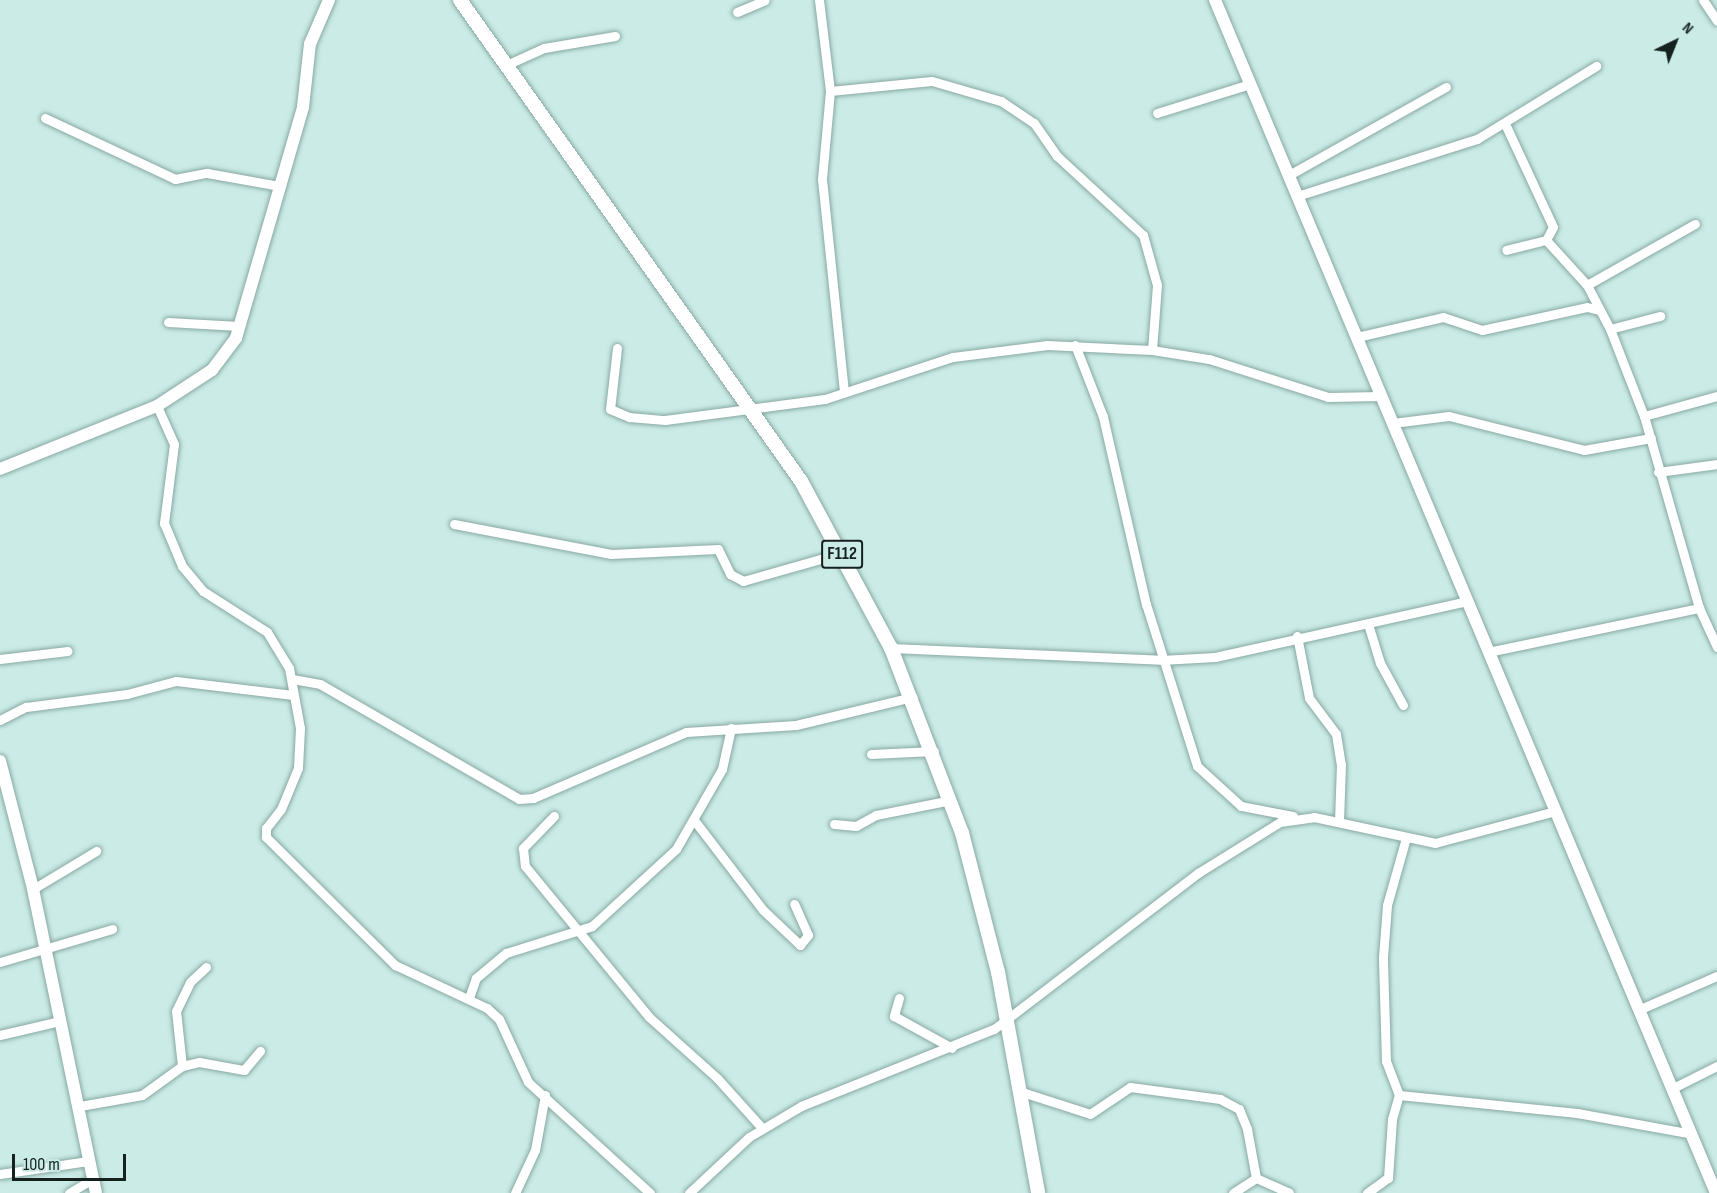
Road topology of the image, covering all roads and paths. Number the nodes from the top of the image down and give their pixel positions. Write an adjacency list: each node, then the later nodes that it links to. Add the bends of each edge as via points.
1 (329, 0): 19 (main road, via 310,44 303,107)
2 (460, 0): 10 (main road, F112)
3 (765, 0): 7 (street)
4 (819, 0): 14 (street)
5 (1215, 0): 12 (main road)
6 (1703, 0): 8 (street)
7 (737, 12)
8 (1717, 21)
9 (615, 36): 10 (street, via 544,48)
10 (504, 66): 38 (main road, F112)
11 (1596, 66): 17 (street)
12 (1250, 84): 15 (street); 18 (main road)
13 (1446, 87): 18 (street)
14 (830, 91): 33 (street, via 932,81 1001,101 1035,123 1057,156 1143,235 1157,285); 34 (street, via 822,179)
15 (1157, 113)
16 (45, 118): 19 (street, via 175,179 207,173)
17 (1506, 126): 20 (street, via 1389,170); 22 (street, via 1550,211 1553,227)
18 (1289, 175): 20 (main road)
19 (279, 186): 28 (main road)
20 (1297, 196): 30 (main road)
21 (1695, 224): 24 (street)
22 (1546, 240): 23 (street); 24 (street)
23 (1506, 250)
24 (1587, 285): 25 (street)
25 (1599, 310): 29 (street); 30 (street, via 1587,307 1482,330 1443,317)
26 (1660, 316): 29 (street)
27 (168, 322): 28 (street)
28 (239, 326): 37 (main road, via 212,370)
29 (1610, 329): 39 (street)
30 (1357, 336): 35 (main road)
31 (1075, 345): 33 (street); 34 (street, via 987,349); 56 (street, via 1111,444)
32 (617, 348): 38 (street, via 610,400 615,413 673,420)
33 (1152, 351): 35 (street, via 1218,362 1328,397)
34 (844, 391): 38 (street)
35 (1381, 396): 40 (main road)
36 (1717, 396): 39 (street)
37 (157, 406): 43 (main road); 57 (street, via 174,444 162,510 169,540 203,591 252,620 276,643)
38 (754, 411): 46 (main road, F112)
39 (1644, 416): 41 (street)
40 (1393, 423): 41 (street, via 1449,416 1584,450); 47 (main road)
41 (1651, 438): 44 (street)
42 (1717, 464): 44 (street)
43 (0, 469)
44 (1658, 472): 48 (street)
45 (454, 524): 46 (street, via 611,554 718,549 730,574 743,581)
46 (841, 553): 51 (main road, F112)
47 (1467, 601): 49 (street); 54 (main road)
48 (1699, 608): 52 (street); 54 (street)
49 (1368, 624): 50 (street); 60 (street, via 1380,663)
50 (1297, 636): 56 (street, via 1215,657); 71 (street, via 1309,698 1336,734 1341,764)
51 (891, 648): 56 (street); 59 (main road, F112)
52 (1717, 648)
53 (68, 651): 55 (street)
54 (1488, 652): 67 (main road)
55 (0, 659)
56 (1161, 660): 69 (street, via 1185,713 1199,770 1241,806)
57 (291, 679): 58 (street); 62 (street, via 320,684 519,799 533,798 686,732)
58 (293, 695): 61 (street, via 176,681 127,694 26,707); 83 (street, via 300,728 298,768 281,809 266,828 266,837 395,964)
59 (913, 697): 62 (street, via 796,725); 63 (main road, F112)
60 (1403, 705)
61 (0, 720)
62 (731, 728): 70 (street, via 723,769)
63 (934, 751): 64 (street); 66 (main road, F112)
64 (871, 754)
65 (1, 768): 75 (main road)
66 (951, 800): 72 (street, via 876,815 856,826); 86 (main road, F112)
67 (1555, 811): 73 (street, via 1435,843); 85 (main road)
68 (554, 816): 78 (street, via 523,848 521,859)
69 (1299, 818): 71 (street); 86 (street, via 1250,837)
70 (694, 820): 76 (street, via 763,910 800,945 808,935); 78 (street, via 676,849)
71 (1339, 821): 73 (street)
72 (834, 824)
73 (1406, 838): 96 (street, via 1387,905 1383,957 1386,1061)
74 (96, 851): 75 (street)
75 (33, 889): 79 (main road)
76 (794, 904)
77 (112, 929): 79 (street)
78 (580, 933): 83 (street, via 506,953 476,978); 98 (street, via 649,1017 717,1078)
79 (44, 945): 80 (street); 87 (main road)
80 (0, 962)
81 (206, 967): 91 (street, via 190,982 176,1011)
82 (1717, 976): 85 (street)
83 (470, 995): 95 (street, via 499,1019 518,1069)
84 (899, 998): 89 (street, via 897,1019)
85 (1638, 1010): 93 (main road)
86 (1007, 1019): 89 (street); 94 (main road, F112)
87 (60, 1021): 88 (street); 97 (main road)
88 (0, 1035)
89 (952, 1048): 98 (street, via 801,1106)
90 (260, 1051): 91 (street, via 244,1070 199,1062)
91 (182, 1066): 97 (street, via 142,1095)
92 (1717, 1066): 93 (street)
93 (1673, 1088): 99 (main road)
94 (1022, 1092): 102 (street, via 1090,1114 1130,1087 1220,1098 1239,1109); 109 (main road, F112)
95 (545, 1095): 106 (street, via 535,1150); 107 (street)
96 (1400, 1095): 99 (street, via 1521,1106); 112 (street, via 1392,1119 1388,1178)
97 (80, 1106): 100 (main road)
98 (762, 1128): 108 (street)
99 (1692, 1134): 113 (main road)
100 (88, 1161): 101 (street); 103 (main road)
101 (0, 1174)
102 (1256, 1178): 110 (street); 111 (street)
103 (92, 1179): 104 (street); 105 (main road)
104 (69, 1193)
105 (96, 1193)
106 (515, 1193)
107 (650, 1193)
108 (689, 1193)
109 (1038, 1193)
110 (1233, 1193)
111 (1289, 1193)
112 (1367, 1193)
113 (1716, 1193)

